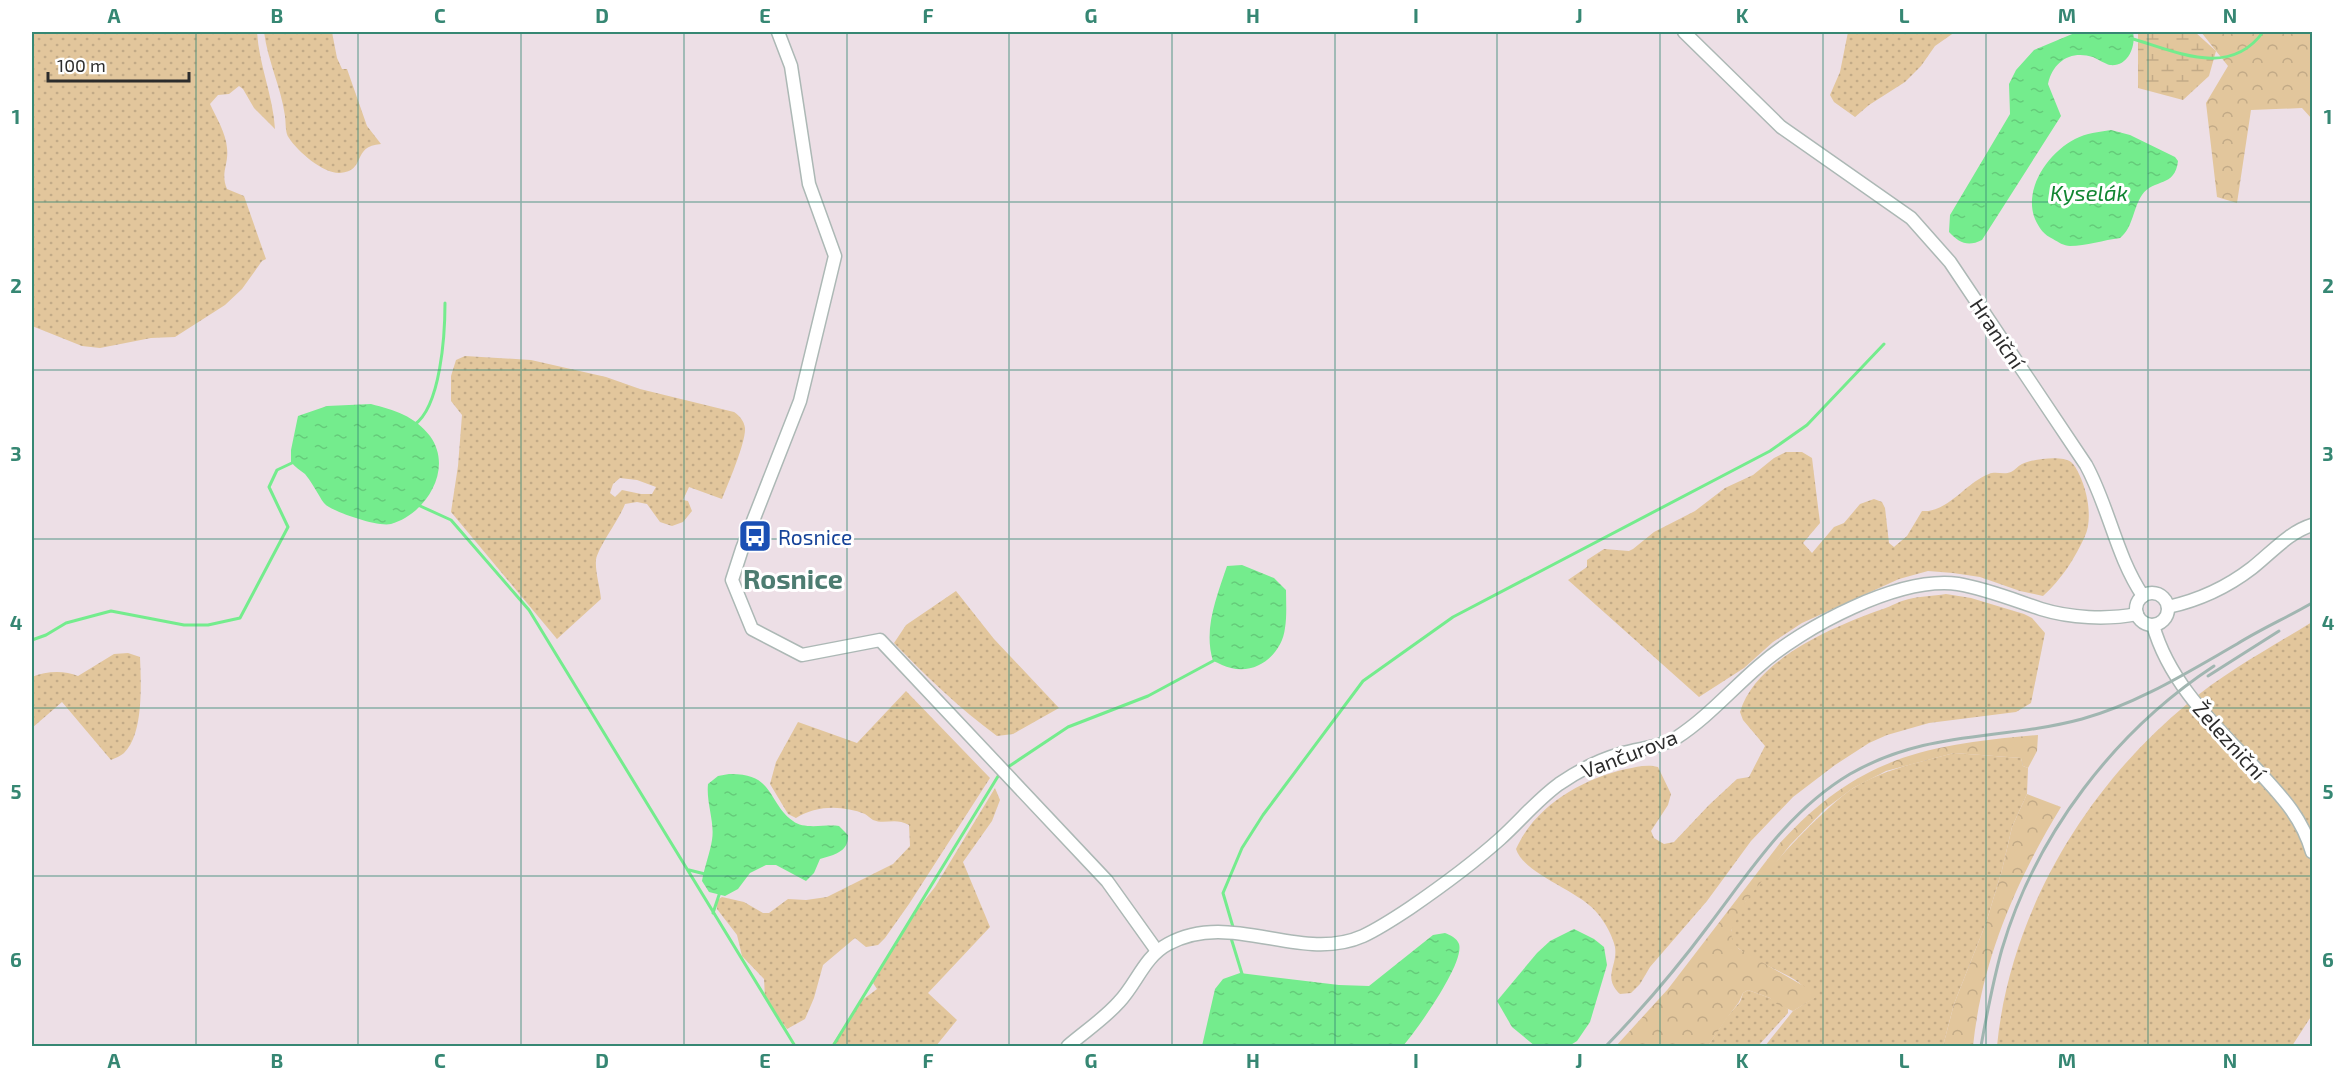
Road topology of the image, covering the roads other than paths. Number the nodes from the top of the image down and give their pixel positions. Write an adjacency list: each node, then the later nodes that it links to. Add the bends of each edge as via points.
1 (778, 32): 9 (street, via 791,66 809,184 835,256 800,401 742,549 732,580 736,590 753,629 802,655 880,640 1107,881)
2 (1684, 32): 4 (street, Hraniční, via 1781,128 1911,218 1950,262 2086,465 2129,573)
3 (2313, 525): 5 (street, via 2296,532 2230,584 2193,602)
4 (2143, 596): 5 (street, via 2158,594); 6 (street, via 2136,606)
5 (2168, 608): 7 (street, via 2164,620)
6 (2137, 614): 7 (street, via 2145,624); 9 (street, Vančurova, via 2064,614 1956,584 1924,584 1890,594 1859,605 1796,638 1676,738 1653,748 1611,757 1574,774 1546,794 1454,878 1365,935 1336,944 1316,945 1253,934 1214,933 1178,939)
7 (2153, 625): 8 (street, Železniční, via 2159,646 2182,686 2284,799 2306,831)
8 (2313, 852)
9 (1157, 951): 10 (street, Vančurova, via 1121,1001)
10 (1068, 1047)

